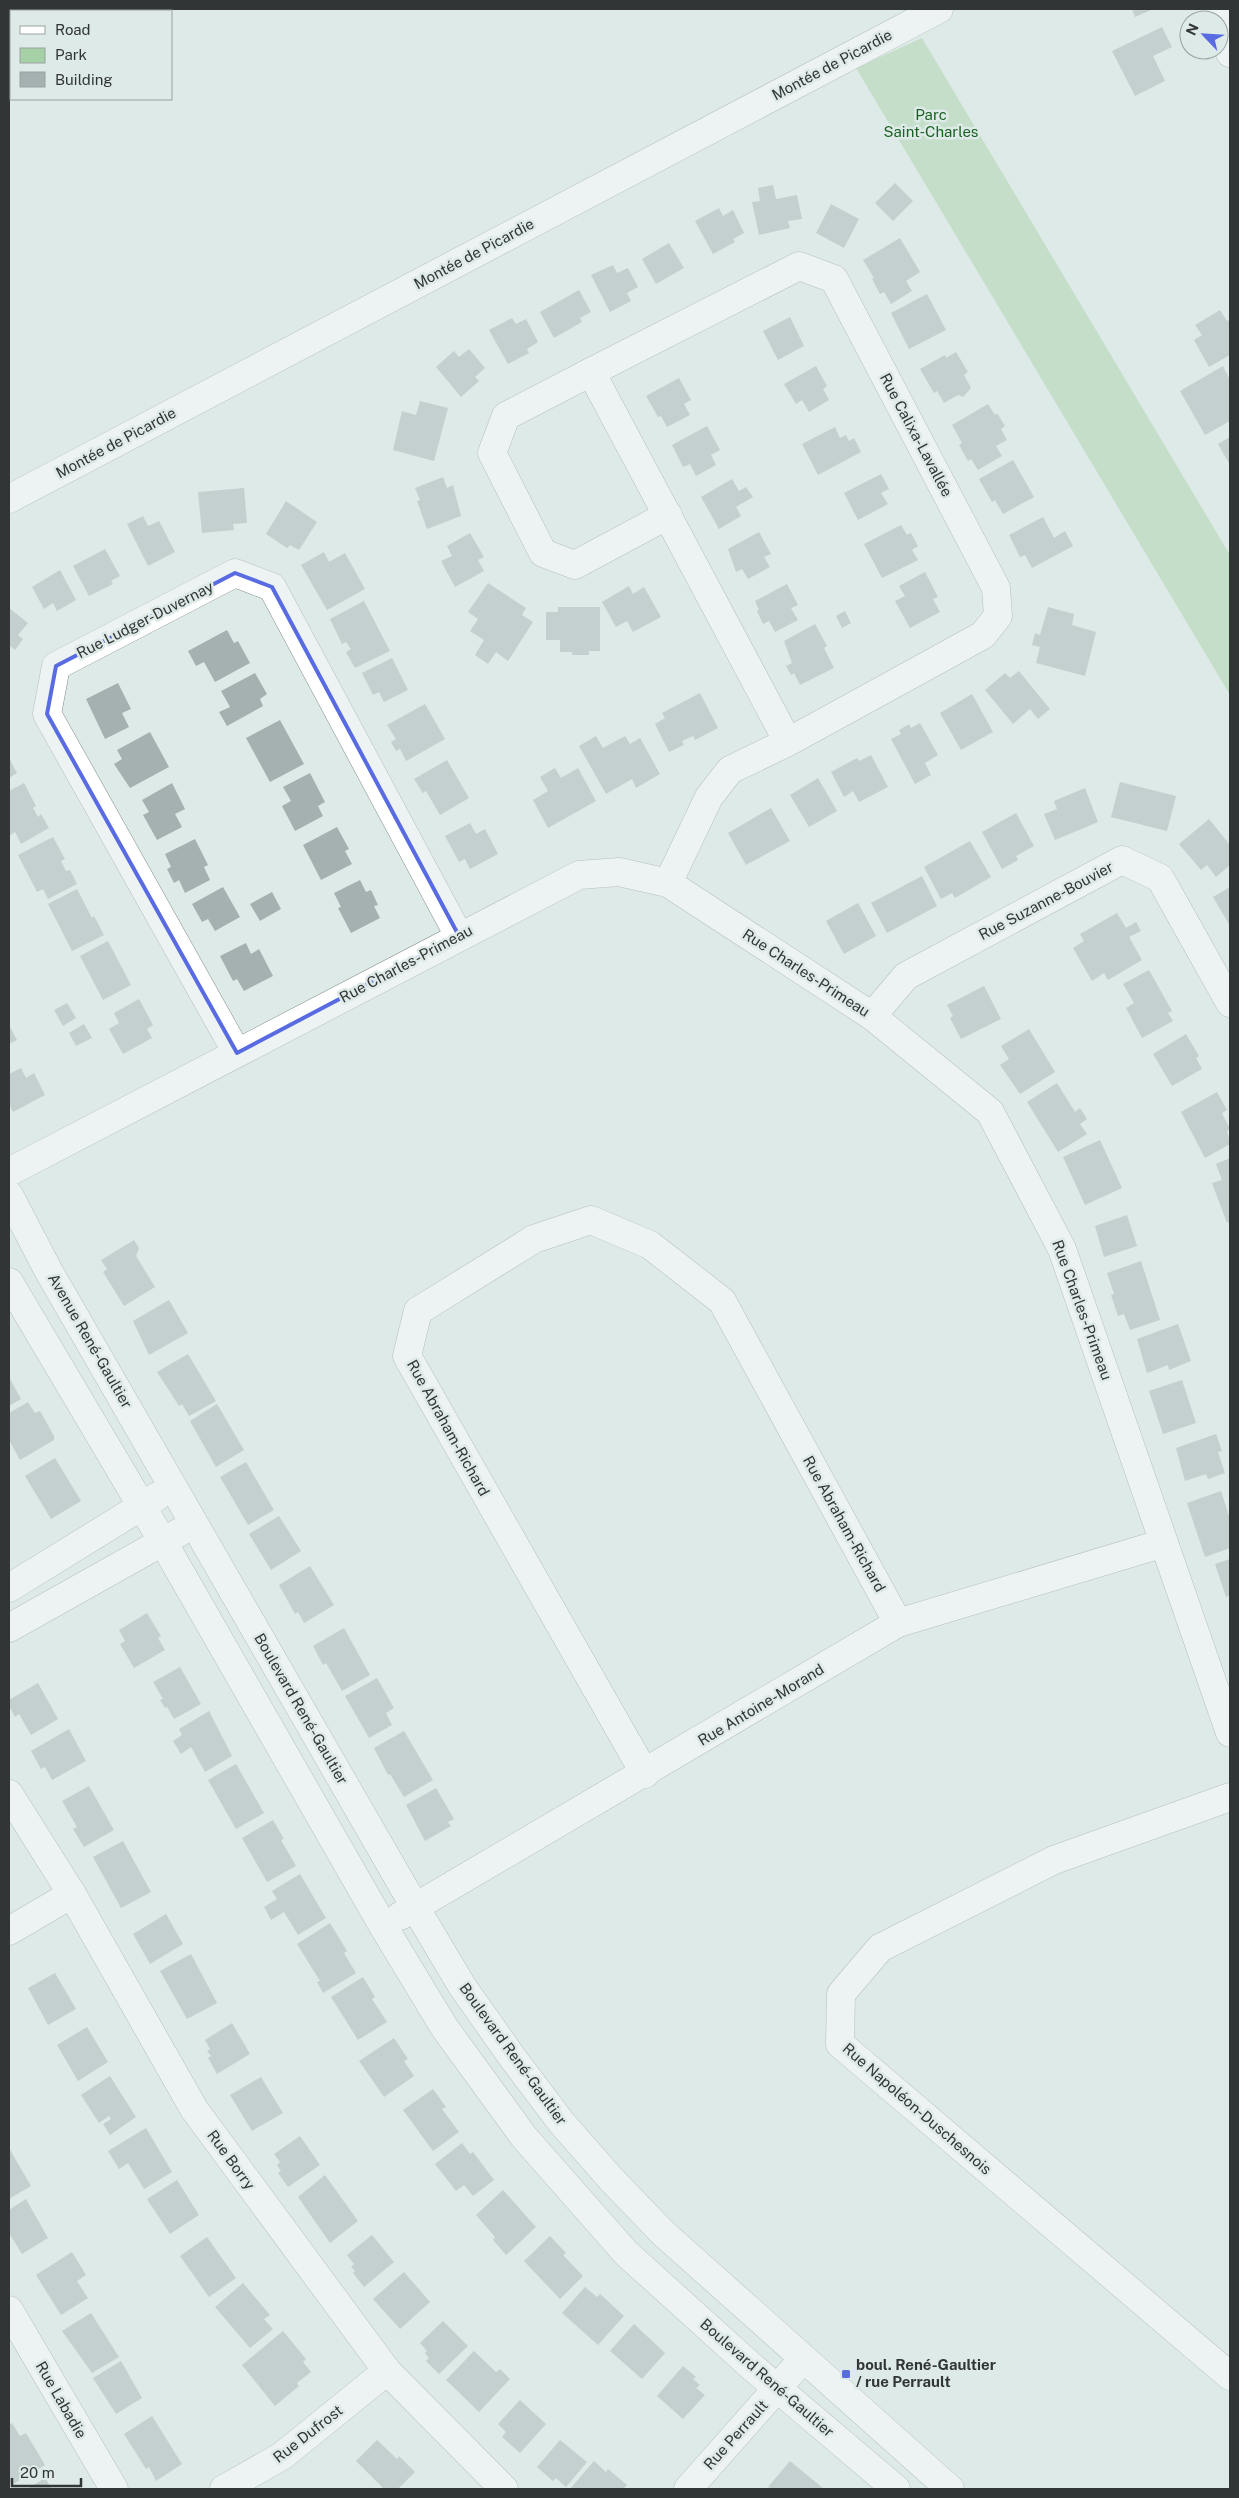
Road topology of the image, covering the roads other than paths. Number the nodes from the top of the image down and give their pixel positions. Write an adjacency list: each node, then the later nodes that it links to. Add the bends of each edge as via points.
1 (939, 9): 5 (street, Montée de Picardie)
2 (1216, 9): 3 (street)
3 (1230, 53)
4 (591, 372): 6 (street); 6 (street, Rue Calixa-Lavallée, via 506,416 492,453 543,553 575,565); 7 (street, Rue Calixa-Lavallée, via 799,266 834,279 996,588 998,616 983,635)
5 (9, 499)
6 (668, 515): 7 (street)
7 (788, 742): 8 (street, Rue Calixa-Lavallée, via 730,770 709,797)
8 (668, 883): 9 (street, Rue Charles-Primeau, via 619,872 579,874); 11 (street, Rue Charles-Primeau)
9 (459, 936): 12 (street, Rue Charles-Primeau); 12 (street, Rue Ludger-Duvernay, via 272,587 235,573 56,666 47,714)
10 (1230, 1003): 11 (street, Rue Suzanne-Bouvier, via 1160,878 1122,860 906,976)
11 (872, 1016): 21 (street, Rue Charles-Primeau, via 990,1112 1062,1249)
12 (237, 1053): 13 (street, Rue Charles-Primeau)
13 (9, 1172)
14 (9, 1195): 15 (street, Avenue René-Gaultier)
15 (48, 1270): 16 (street); 17 (street, Avenue René-Gaultier)
16 (10, 1288): 18 (street)
17 (174, 1486): 18 (street); 19 (street, Boulevard René-Gaultier)
18 (142, 1506): 20 (street, Boulevard René-Gaultier); 22 (street)
19 (194, 1524): 20 (street); 30 (street, Boulevard René-Gaultier)
20 (163, 1542): 24 (street); 31 (street, Boulevard René-Gaultier)
21 (1164, 1543): 23 (street, Rue Antoine-Morand); 25 (street, Rue Charles-Primeau)
22 (9, 1588)
23 (898, 1623): 26 (street, Rue Antoine-Morand); 26 (street, Rue Abraham-Richard, via 722,1302 650,1245 591,1220 534,1239 418,1311 407,1356)
24 (9, 1628)
25 (1230, 1733)
26 (645, 1774): 30 (street, Rue Antoine-Morand)
27 (9, 1794): 29 (street, Rue Borry)
28 (1230, 1797): 36 (street, Rue Napoléon-Duschesnois, via 1054,1860 880,1948 842,1994 840,2044)
29 (72, 1894): 32 (street); 35 (street, Rue Borry, via 194,2110)
30 (415, 1907): 31 (street, Rue Antoine-Morand); 34 (street, Boulevard René-Gaultier, via 462,1986 561,2122 663,2233)
31 (383, 1926): 37 (street, Boulevard René-Gaultier, via 444,2027 524,2137 626,2253)
32 (9, 1931)
33 (9, 2310): 38 (street, Rue Labadie)
34 (803, 2359): 37 (street, Rue Perrault); 43 (street, Boulevard René-Gaultier)
35 (387, 2371): 39 (street, Rue Dufrost, via 282,2456); 40 (street, Rue Borry)
36 (1230, 2376)
37 (777, 2389): 41 (street, Rue Perrault); 42 (street, Boulevard René-Gaultier)
38 (114, 2489)
39 (224, 2489)
40 (504, 2489)
41 (688, 2489)
42 (896, 2489)
43 (950, 2489)

